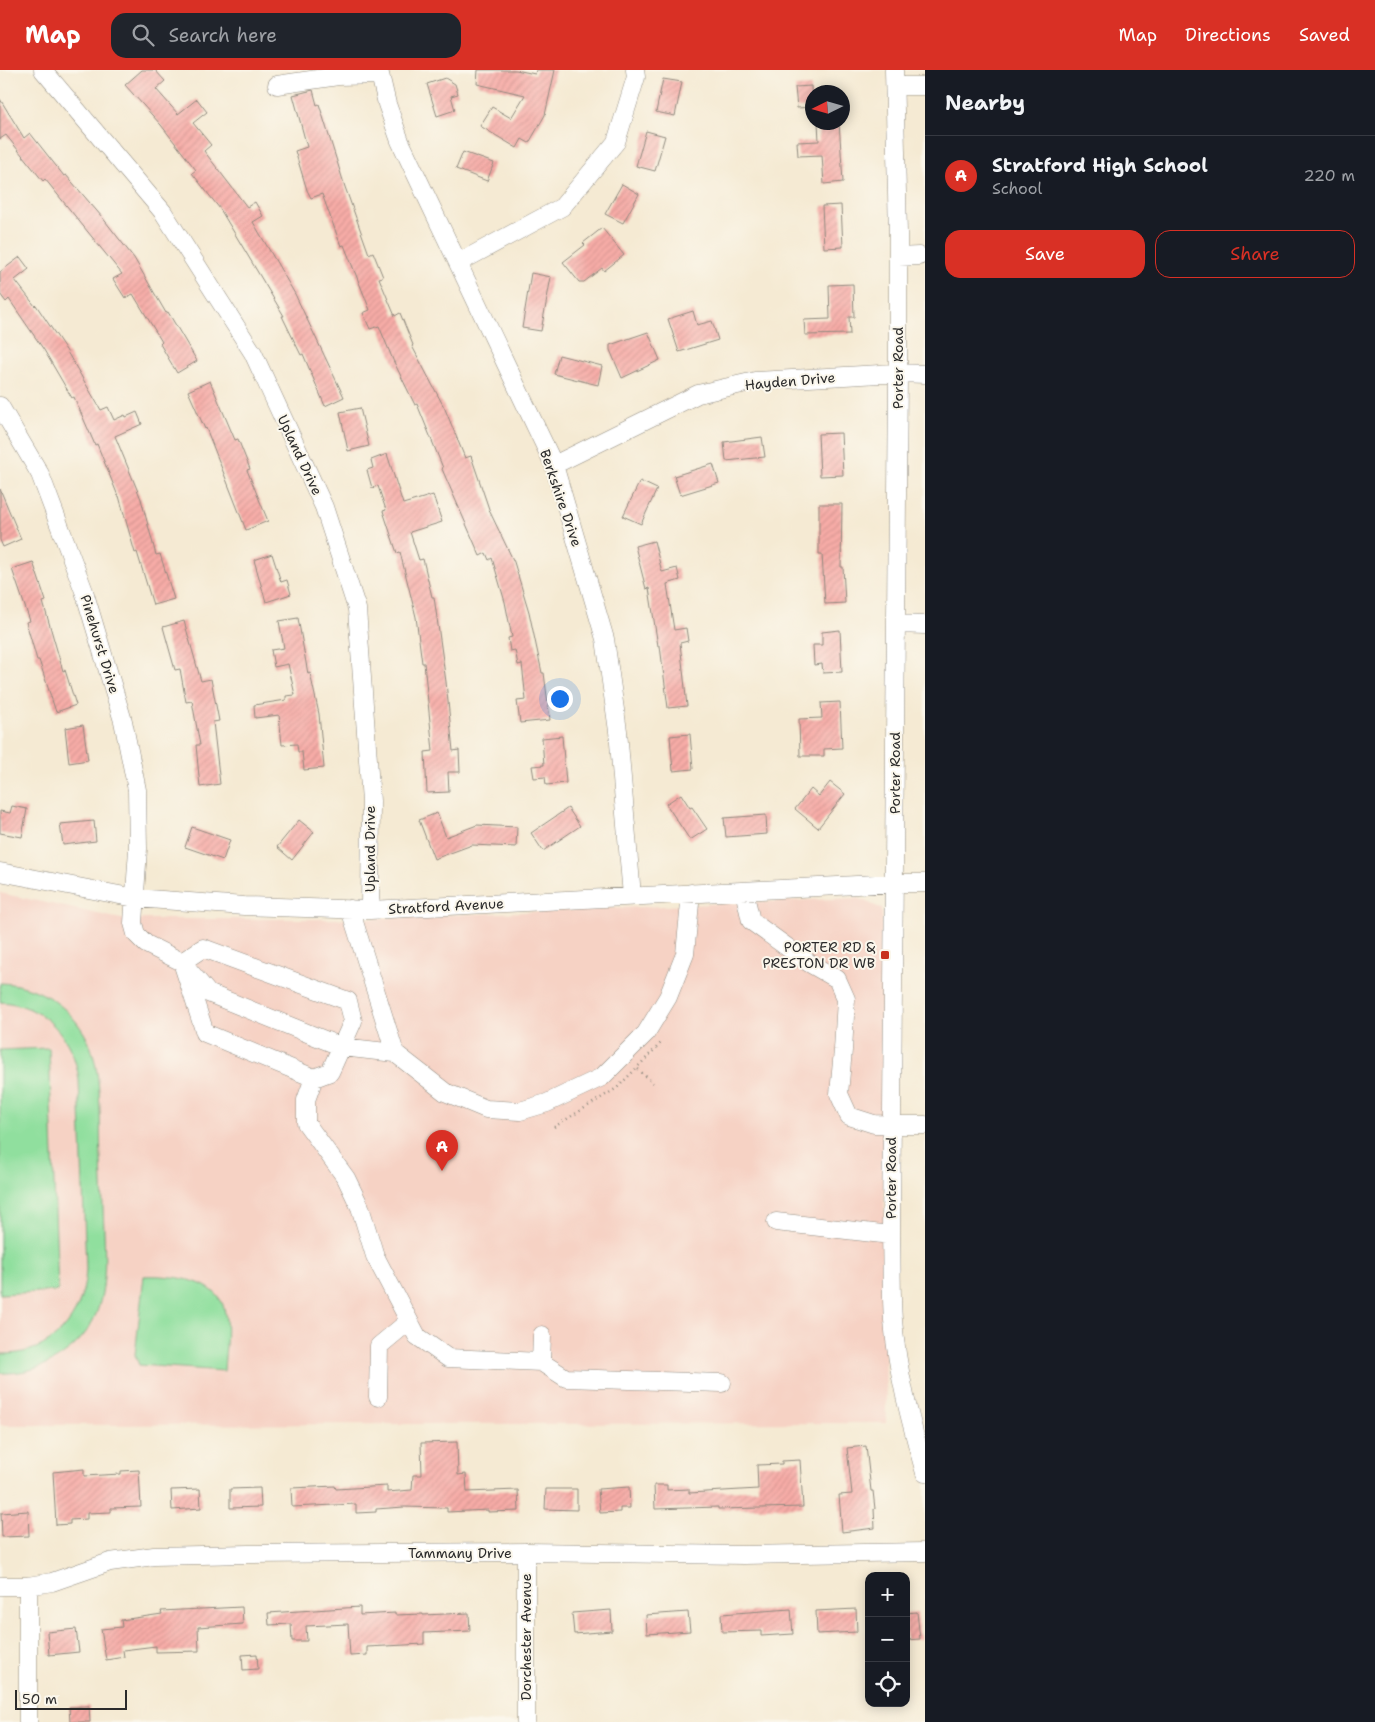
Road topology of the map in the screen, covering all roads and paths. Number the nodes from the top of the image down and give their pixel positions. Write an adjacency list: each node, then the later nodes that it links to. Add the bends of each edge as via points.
1 (43, 70): 24 (street, Upland Drive, via 174,229 253,353 324,507 357,609 371,801)
2 (635, 70): 9 (street, via 636,77 616,142 562,207)
3 (380, 73): 5 (street); 9 (street, Berkshire Drive, via 400,141)
4 (894, 78): 6 (street); 7 (street, Porter Road)
5 (278, 86)
6 (925, 86)
7 (898, 257): 8 (street); 10 (street, Porter Road)
8 (923, 257)
9 (458, 263): 13 (street, Berkshire Drive)
10 (898, 373): 11 (street, Hayden Drive); 13 (street, Hayden Drive, via 755,381 698,394); 14 (street, Porter Road)
11 (925, 374)
12 (0, 406): 22 (street, Pinehurst Drive, via 40,474 84,591 123,721 137,790)
13 (554, 466): 21 (street, Berkshire Drive, via 606,639 618,731)
14 (896, 624): 15 (street); 17 (street, Porter Road)
15 (925, 625)
16 (0, 872): 22 (street, Stratford Avenue)
17 (895, 883): 18 (street, Stratford Avenue); 19 (street, Stratford Avenue); 29 (street, Porter Road)
18 (925, 883)
19 (744, 891): 20 (street, Stratford Avenue); 29 (street, via 751,921 837,979 846,999 839,1094 849,1116 874,1124)
20 (691, 893): 21 (street, Stratford Avenue); 27 (street, via 685,954 668,997 646,1033 602,1077 547,1103 520,1111 486,1110 445,1092)
21 (632, 896): 24 (street, Stratford Avenue)
22 (135, 898): 23 (street, Stratford Avenue); 25 (street, Pinehurst Drive, via 133,923 136,934 146,944)
23 (350, 909): 24 (street, Stratford Avenue); 27 (street)
24 (370, 910)
25 (182, 962): 26 (street, via 208,994); 26 (street, via 203,948 348,1001 353,1021); 28 (street, via 205,1033)
26 (342, 1047): 27 (street); 28 (street, via 330,1072)
27 (395, 1053)
28 (314, 1078): 33 (street, via 306,1100 306,1123 346,1178 360,1207 375,1256)
29 (892, 1124): 30 (street); 32 (street, Porter Road)
30 (925, 1125)
31 (776, 1222): 32 (street)
32 (891, 1236): 38 (street, Porter Road, via 893,1320 910,1419)
33 (409, 1321): 35 (street, via 417,1336 448,1358); 37 (street, via 380,1346)
34 (542, 1335): 35 (street)
35 (542, 1362): 36 (street, via 566,1378)
36 (722, 1383)
37 (378, 1398)
38 (925, 1473)
39 (526, 1552): 40 (street, Tammany Drive, via 744,1555); 42 (street, Tammany Drive, via 154,1556 110,1562 52,1582); 44 (street, Dorchester Avenue)
40 (925, 1552)
41 (0, 1586): 42 (street, Tammany Drive)
42 (28, 1586): 43 (street)
43 (28, 1722)
44 (526, 1722)

